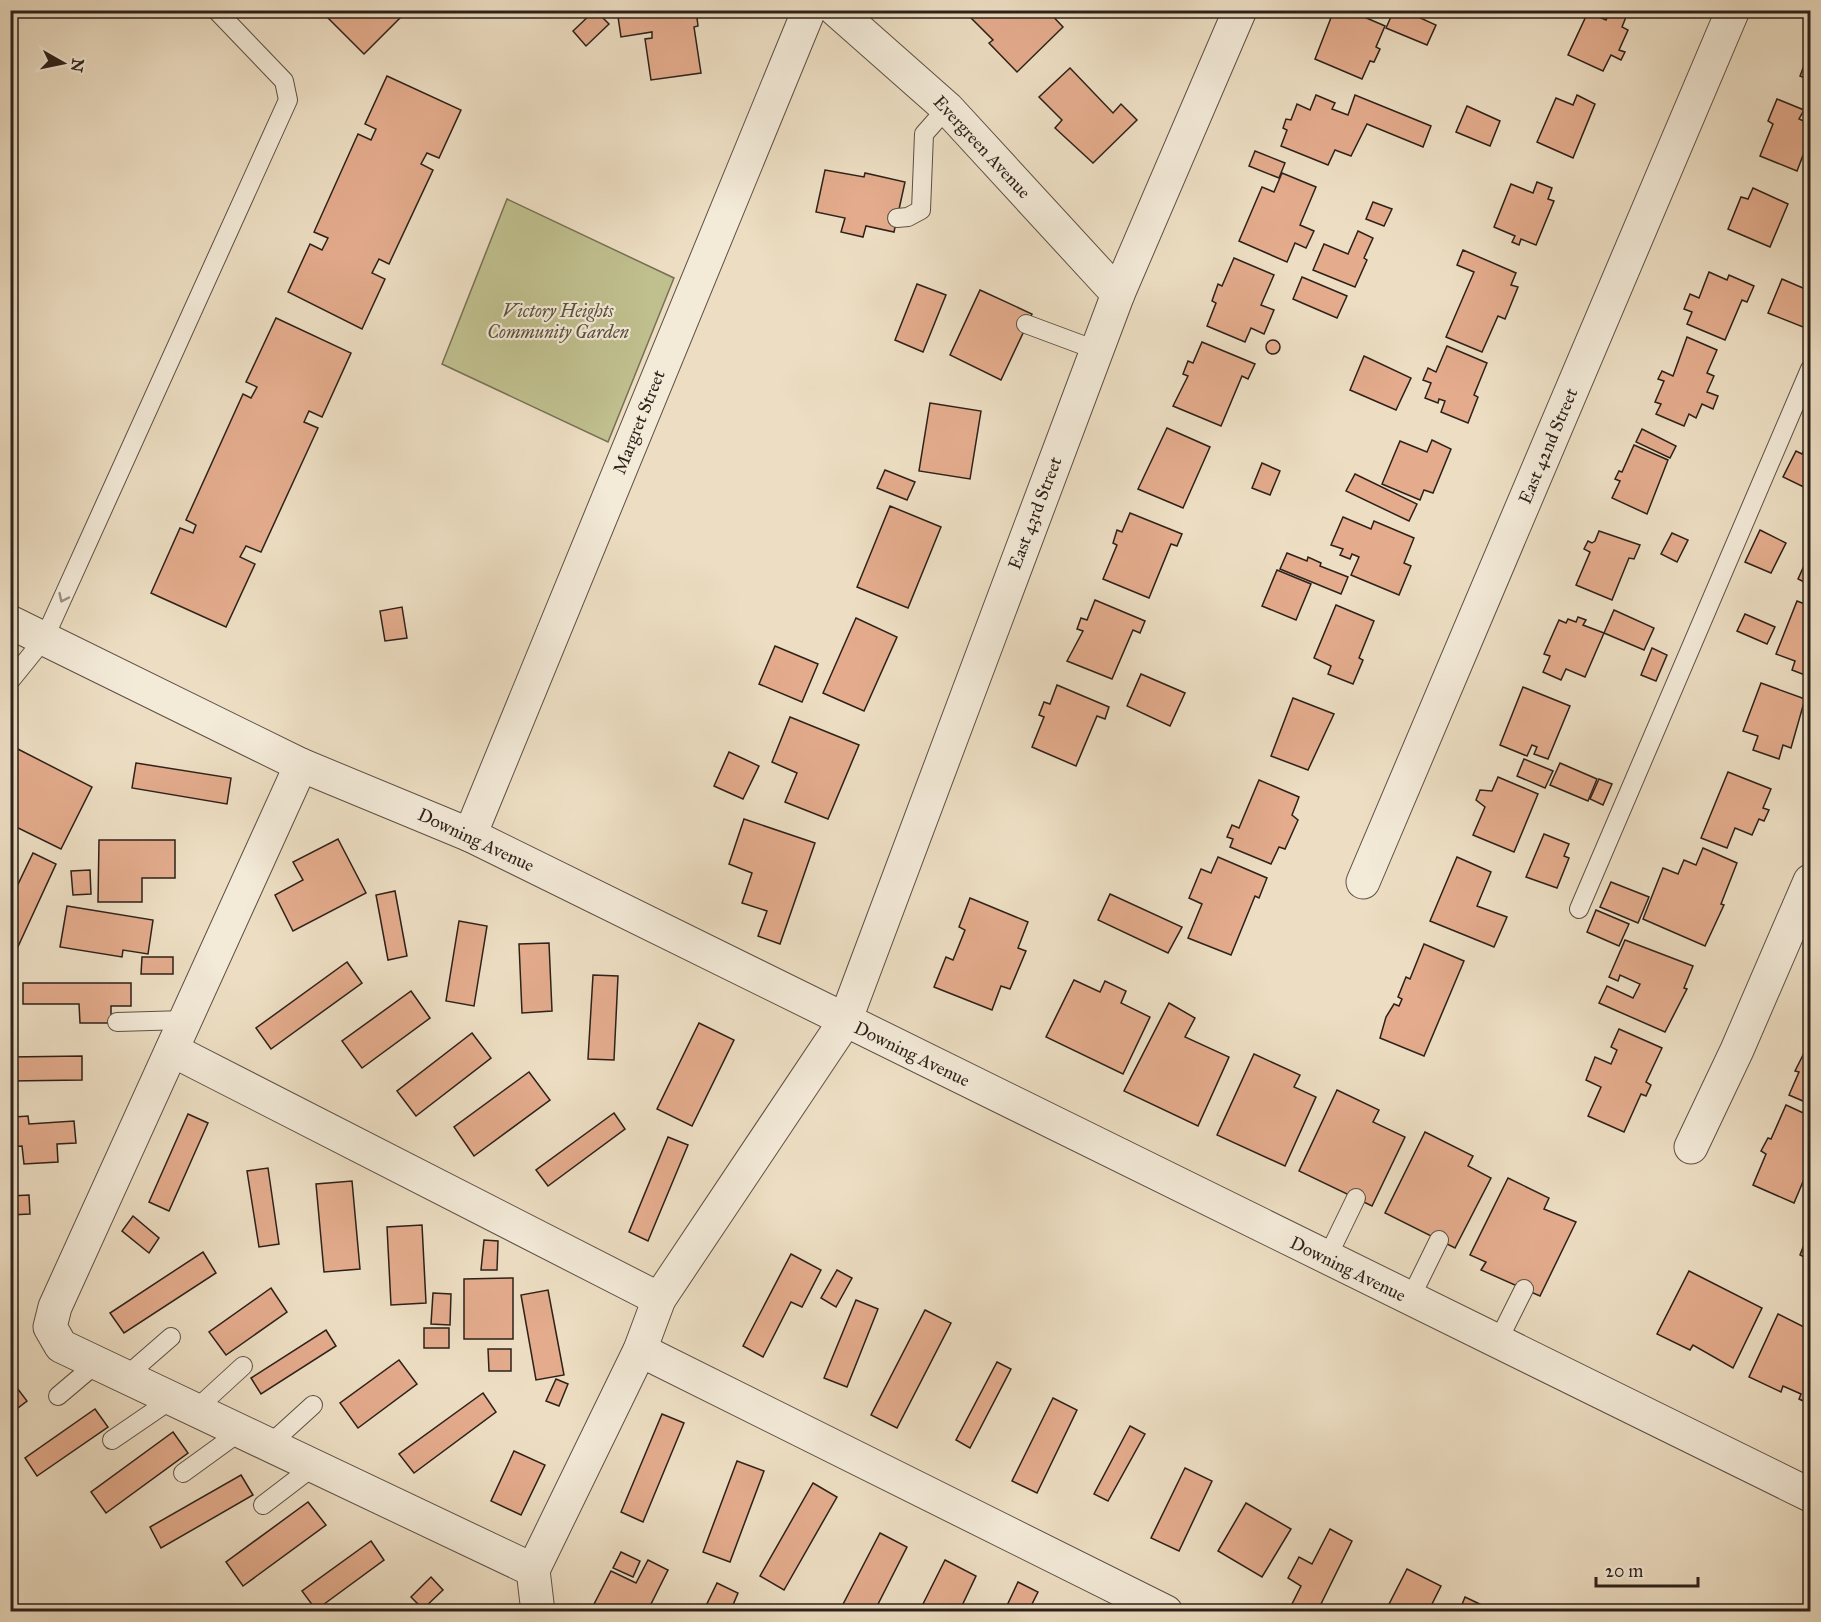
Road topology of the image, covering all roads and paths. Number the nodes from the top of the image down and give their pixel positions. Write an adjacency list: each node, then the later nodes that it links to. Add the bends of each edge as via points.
1 (216, 10): 13 (lane, one-way to 13, via 284,81 288,100)
2 (809, 10): 16 (street, Margret Street)
3 (836, 10): 6 (street, Evergreen Avenue)
4 (1240, 10): 8 (street, East 43rd Street)
5 (1733, 10): 18 (street, East 42nd Street)
6 (947, 108): 7 (lane, via 924,134 921,210); 8 (street, Evergreen Avenue)
7 (897, 218)
8 (1118, 294): 10 (street, East 43rd Street)
9 (1026, 324): 10 (lane)
10 (1096, 350): 21 (street, East 43rd Street)
11 (1810, 369): 19 (lane)
12 (10, 622): 13 (street, Downing Avenue)
13 (44, 639): 14 (lane); 15 (street, Downing Avenue)
14 (10, 681)
15 (301, 765): 16 (street, Downing Avenue); 20 (street)
16 (470, 835): 21 (street, Downing Avenue)
17 (1810, 881): 24 (street)
18 (1363, 882)
19 (1579, 909)
20 (186, 1020): 22 (lane); 23 (street)
21 (845, 1021): 27 (street, Downing Avenue); 29 (street, East 43rd Street)
22 (117, 1022)
23 (171, 1050): 29 (street); 35 (street, via 55,1307 50,1327 61,1346)
24 (1690, 1147)
25 (1356, 1198): 27 (lane)
26 (1439, 1240): 30 (lane)
27 (1327, 1258): 30 (street, Downing Avenue)
28 (1524, 1289): 32 (lane)
29 (659, 1299): 33 (street, East 43rd Street)
30 (1410, 1299): 32 (street, Downing Avenue)
31 (171, 1337): 35 (lane)
32 (1498, 1341): 43 (street, Downing Avenue)
33 (640, 1350): 45 (street, East 43rd Street); 47 (street)
34 (243, 1366): 37 (lane)
35 (111, 1370): 36 (lane); 37 (street)
36 (58, 1396)
37 (184, 1404): 39 (street); 40 (lane)
38 (313, 1404): 39 (lane)
39 (255, 1438): 41 (street); 42 (lane)
40 (112, 1440)
41 (314, 1466): 44 (lane); 45 (street)
42 (183, 1473)
43 (1810, 1495)
44 (263, 1505)
45 (533, 1570): 46 (street)
46 (538, 1611)
47 (1166, 1611)

